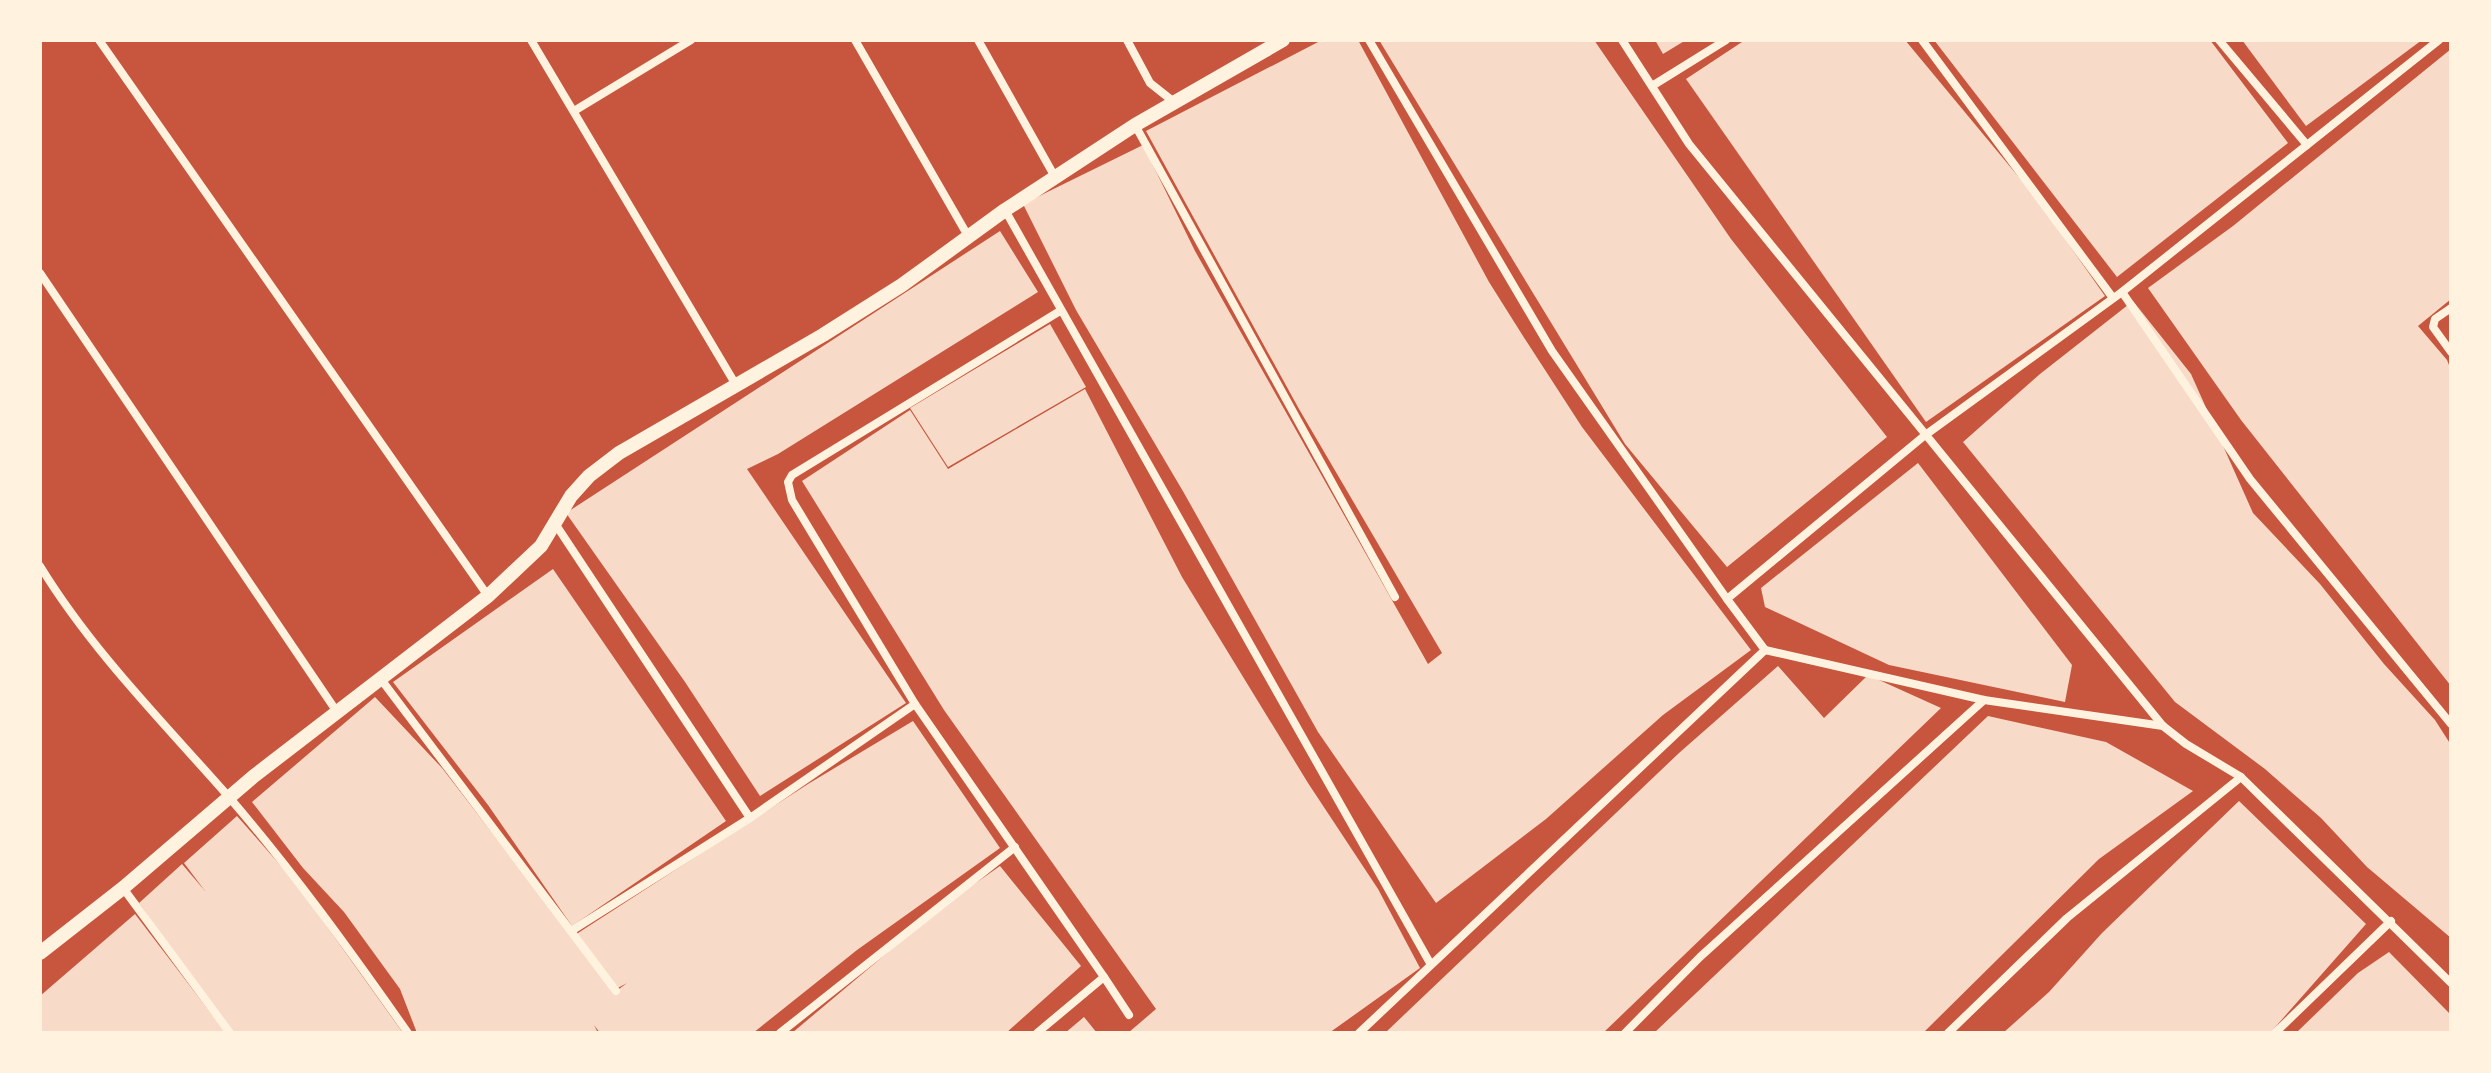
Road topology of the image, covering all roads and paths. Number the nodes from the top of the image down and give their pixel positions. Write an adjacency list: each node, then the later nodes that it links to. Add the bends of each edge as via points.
1 (99, 40): 32 (street)
2 (531, 40): 16 (street)
3 (691, 40): 16 (street)
4 (855, 40): 21 (street)
5 (978, 40): 19 (street)
6 (1127, 40): 15 (street, via 1150,83)
7 (1283, 40): 15 (street)
8 (1369, 40): 34 (street, via 1552,351)
9 (1622, 40): 14 (street)
10 (1726, 40): 14 (street)
11 (1922, 40): 24 (street)
12 (2219, 40): 18 (street)
13 (2439, 40): 18 (street)
14 (1652, 86): 29 (street, via 1689,144)
15 (1174, 102): 17 (street)
16 (574, 111): 28 (street)
17 (1135, 125): 19 (street); 33 (street)
18 (2307, 145): 23 (street)
19 (1055, 177): 20 (street)
20 (1005, 210): 21 (street); 26 (street)
21 (968, 236): 28 (street, via 902,285)
22 (40, 273): 39 (street)
23 (2122, 292): 24 (street); 40 (street, via 2250,479)
24 (2113, 298): 29 (street)
25 (2451, 308): 27 (street, via 2435,319 2433,327)
26 (1060, 311): 38 (street, via 788,482 792,500); 50 (street)
27 (2451, 352)
28 (736, 385): 30 (street, via 596,470 571,496)
29 (1924, 436): 34 (street); 41 (street)
30 (556, 525): 32 (street); 44 (street)
31 (40, 566): 43 (street, via 106,659)
32 (488, 596): 36 (street)
33 (1395, 597)
34 (1727, 599): 35 (street)
35 (1765, 650): 37 (street); 50 (street)
36 (379, 678): 39 (street); 48 (street)
37 (1984, 700): 41 (street); 60 (street, via 1700,957)
38 (915, 704): 44 (street); 45 (street)
39 (337, 712): 43 (street)
40 (2451, 724)
41 (2163, 726): 42 (street)
42 (2241, 777): 47 (street); 61 (street, via 2067,918)
43 (229, 798): 46 (street); 56 (street, via 338,933)
44 (750, 818): 48 (street)
45 (1015, 847): 51 (street); 57 (street)
46 (123, 888): 49 (street); 55 (street)
47 (2391, 921): 52 (street); 62 (street)
48 (571, 931): 53 (street)
49 (40, 953)
50 (1430, 963): 59 (street)
51 (1104, 977): 54 (street); 58 (street)
52 (2451, 983)
53 (616, 991)
54 (1129, 1015)
55 (230, 1033)
56 (408, 1033)
57 (780, 1033)
58 (1037, 1033)
59 (1359, 1033)
60 (1625, 1033)
61 (1948, 1033)
62 (2275, 1033)

